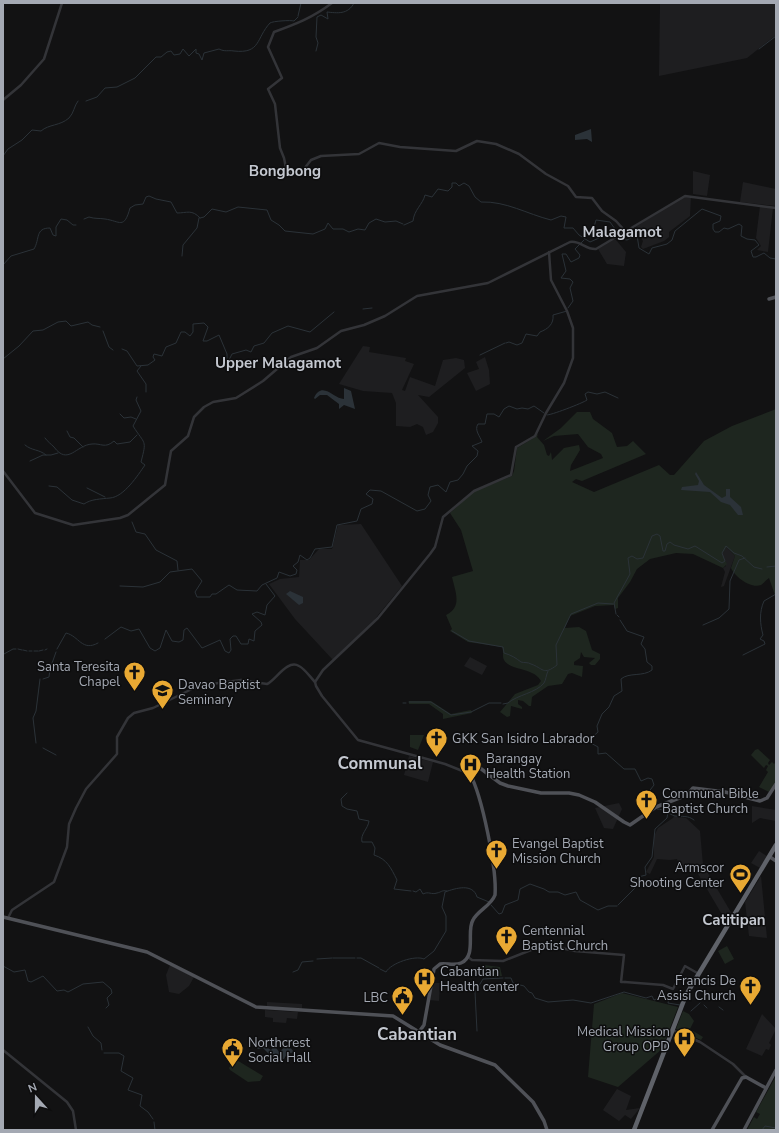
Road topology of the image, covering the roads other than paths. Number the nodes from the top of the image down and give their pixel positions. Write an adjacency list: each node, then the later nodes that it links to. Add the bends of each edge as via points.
1 (62, 3): 3 (street, via 44,59 21,85)
2 (332, 3): 5 (street, via 298,24 273,33 268,47 282,78 268,89 275,104 280,148 287,173 304,169 311,160 321,156 359,154 379,143 456,151 472,142 484,142 519,154 568,186 576,197 592,198 602,211)
3 (3, 100)
4 (776, 208): 5 (street, via 685,196)
5 (625, 231): 6 (street, via 596,249 570,242)
6 (549, 252): 9 (street, via 488,282 417,296 383,317 344,330 317,348 291,357 263,381 236,398 204,406 194,417 188,436 171,451 165,485 124,517 73,525 41,516 30,509); 10 (street, via 551,280 568,311 574,337 573,358 567,376 535,436 516,447 511,475 474,491 442,518 436,544 430,554 378,618 324,670)
7 (776, 297): 8 (main road)
8 (769, 299)
9 (3, 471)
10 (315, 682): 11 (street, via 322,696 358,740 445,764); 19 (street, via 296,665 284,668 266,684 241,680 198,687 132,715 126,721 117,740 116,755 84,792 69,824 67,847 54,882 12,910)
11 (470, 774): 12 (main road, via 480,768 508,786 548,794 576,795 595,802 630,825 656,807 687,795 693,788 725,792 760,801 767,798); 20 (main road, via 477,790 492,859 496,893 472,921)
12 (776, 784)
13 (776, 844): 17 (highway)
14 (776, 849): 15 (highway)
15 (770, 857): 16 (main road); 17 (highway)
16 (776, 861)
17 (765, 864): 21 (highway)
18 (3, 917): 19 (main road)
19 (8, 918): 23 (main road, via 147,952 256,1007 389,1015)
20 (468, 957): 21 (street, via 472,960 504,961 547,945 624,956 621,981 625,982 664,985 673,989 684,966); 23 (main road, via 461,963 442,963 435,968 431,977 424,1025)
21 (698, 974): 22 (highway)
22 (673, 1030): 26 (street, via 700,1042 733,1064); 32 (highway)
23 (420, 1032): 31 (main road, via 440,1045 495,1065 533,1102)
24 (3, 1051): 30 (street, via 66,1100 73,1113)
25 (776, 1070): 29 (main road)
26 (742, 1074): 27 (street); 28 (street)
27 (746, 1078): 28 (main road); 29 (main road)
28 (741, 1079): 33 (main road)
29 (766, 1088): 34 (main road)
30 (76, 1130)
31 (547, 1130)
32 (634, 1130)
33 (712, 1130)
34 (744, 1130)

